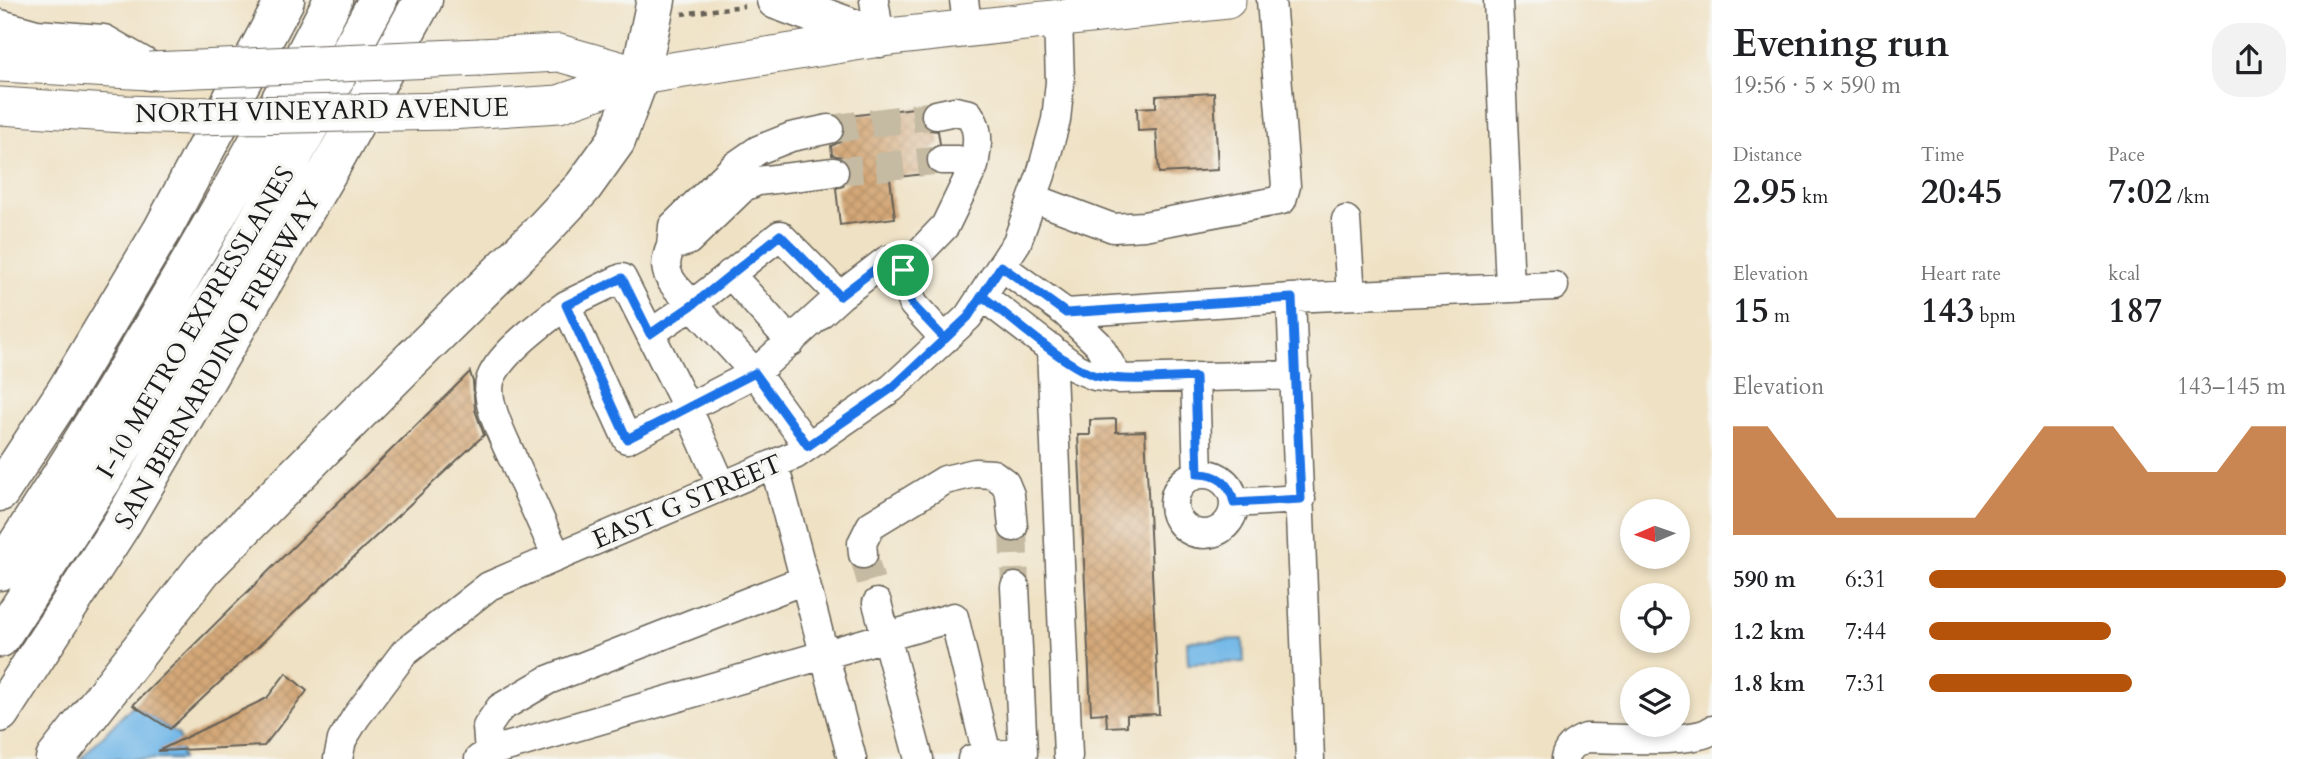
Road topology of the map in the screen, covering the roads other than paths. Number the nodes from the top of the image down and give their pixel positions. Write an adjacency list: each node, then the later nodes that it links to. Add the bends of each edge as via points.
1 (263, 0): 22 (highway)
2 (285, 0): 22 (highway)
3 (333, 0): 60 (highway, I-10 METRO EXPRESSLANES, via 179,281)
4 (379, 0): 65 (highway, I-10 METRO EXPRESSLANES, via 232,268 102,482)
5 (423, 0): 67 (highway, SAN BERNARDINO FREEWAY, via 330,169 121,525)
6 (874, 0): 15 (street)
7 (1227, 0): 13 (main road, NORTH VINEYARD AVENUE)
8 (1271, 0): 26 (street, via 1286,187 1282,200 1113,228)
9 (1498, 0): 33 (street)
10 (760, 3): 15 (highway)
11 (663, 8): 18 (highway)
12 (966, 15): 13 (main road, NORTH VINEYARD AVENUE); 15 (main road, NORTH VINEYARD AVENUE)
13 (1058, 18): 26 (street, EAST G STREET, via 1056,120)
14 (0, 29): 17 (highway, via 36,39 103,44)
15 (880, 38): 18 (main road, NORTH VINEYARD AVENUE)
16 (0, 63): 17 (main road, NORTH VINEYARD AVENUE)
17 (150, 71): 18 (main road, NORTH VINEYARD AVENUE, bridge, via 559,52)
18 (640, 76): 19 (main road, NORTH VINEYARD AVENUE, bridge, via 559,104 449,111 193,116); 73 (highway, via 616,141 583,187 203,569)
19 (0, 106)
20 (936, 115): 24 (street, via 969,114 978,126)
21 (829, 129): 28 (street, via 791,137 734,166 673,226)
22 (205, 152): 54 (highway, via 79,370)
23 (942, 160): 24 (street)
24 (974, 166): 30 (street, via 945,226)
25 (834, 172): 28 (street, via 758,181 744,187 688,241)
26 (1033, 198): 29 (street, EAST G STREET, via 1017,242)
27 (1346, 220): 34 (street)
28 (671, 246): 38 (street, via 664,267)
29 (1001, 266): 36 (street, EAST G STREET); 40 (street)
30 (903, 270): 35 (street, via 887,260); 42 (street, via 912,304)
31 (730, 274): 35 (street, via 780,235); 38 (street); 43 (street)
32 (1554, 286): 33 (street)
33 (1510, 288): 34 (street)
34 (1351, 295): 37 (street)
35 (840, 296): 43 (street)
36 (982, 296): 42 (street, EAST G STREET); 44 (street)
37 (1292, 298): 40 (street); 46 (street)
38 (694, 304): 41 (street); 45 (street)
39 (566, 305): 41 (street, via 622,278); 49 (street, via 627,439); 59 (street, via 509,353 491,379 491,406)
40 (1066, 313): 48 (street, via 1098,344)
41 (650, 334): 49 (street)
42 (945, 339): 50 (street, EAST G STREET, via 892,388)
43 (791, 342): 45 (street)
44 (1051, 348): 48 (street, via 1076,368); 71 (street)
45 (755, 373): 49 (street); 50 (street)
46 (1296, 375): 47 (street); 55 (street)
47 (1195, 377): 48 (street); 52 (street)
48 (1119, 379)
49 (687, 407): 53 (street)
50 (808, 446): 51 (street, EAST G STREET)
51 (774, 464): 53 (street, EAST G STREET); 61 (street)
52 (1198, 474): 56 (street, via 1219,477); 56 (street, via 1176,492 1174,512 1184,528 1202,535 1222,530 1234,513)
53 (722, 486): 59 (street, EAST G STREET)
54 (0, 492)
55 (1301, 499): 56 (street); 77 (street)
56 (1234, 503)
57 (1013, 527): 58 (street, via 1005,483 993,474 975,473 944,480 871,525 862,542)
58 (863, 554)
59 (557, 557): 74 (street, EAST G STREET, via 489,586 404,653 356,717 342,740)
60 (0, 571)
61 (804, 580): 66 (street); 70 (street, via 548,680 500,708 487,727)
62 (1014, 586): 72 (street, via 1023,753)
63 (877, 603): 64 (street)
64 (886, 637): 66 (street); 72 (street, via 954,617); 76 (street)
65 (0, 638)
66 (825, 655): 70 (street); 75 (street)
67 (0, 713)
68 (1700, 734): 69 (street, via 1586,738)
69 (1571, 750)
70 (484, 756)
71 (1068, 756)
72 (980, 757)
73 (55, 759)
74 (338, 759)
75 (852, 759)
76 (919, 759)
77 (1310, 759)

